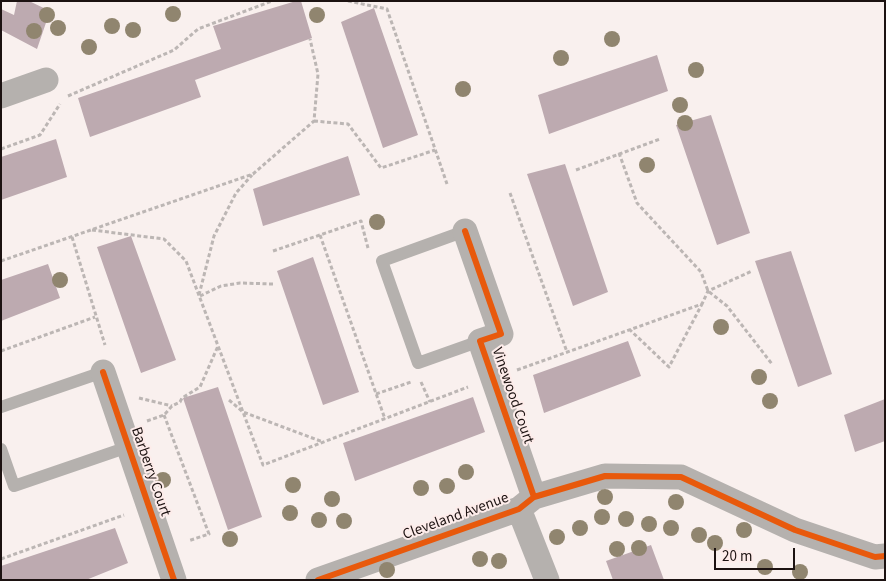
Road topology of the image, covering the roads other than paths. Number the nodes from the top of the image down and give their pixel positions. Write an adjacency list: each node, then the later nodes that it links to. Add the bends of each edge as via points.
1 (46, 80): 2 (street)
2 (1, 96)
3 (465, 231): 4 (street, Vinewood Court, via 501,334); 4 (lane, via 382,261 418,363)
4 (480, 342): 9 (street, Vinewood Court)
5 (105, 361): 6 (lane); 7 (street, Barberry Court)
6 (1, 407)
7 (125, 438): 8 (lane, via 14,486); 11 (street, Barberry Court)
8 (1, 449)
9 (527, 503): 10 (street, Cleveland Avenue, via 605,476 681,477 795,530 875,557); 12 (street, Cleveland Avenue); 13 (street, Vinewood Court)
10 (885, 556)
11 (174, 580)
12 (318, 580)
13 (547, 580)

